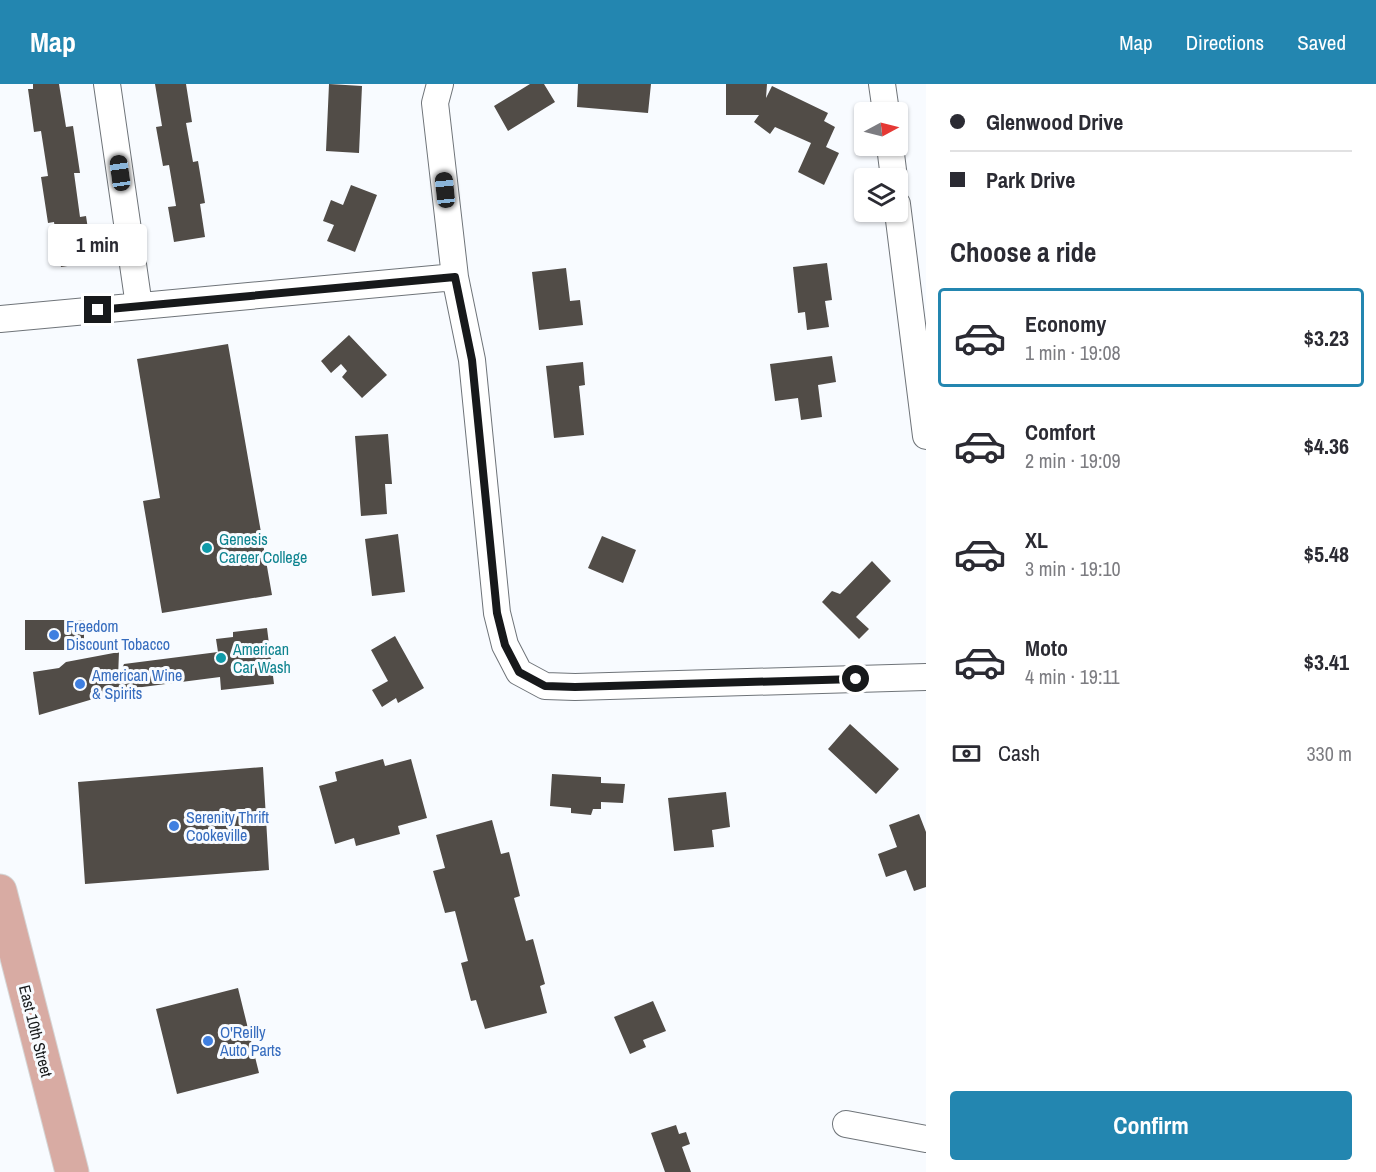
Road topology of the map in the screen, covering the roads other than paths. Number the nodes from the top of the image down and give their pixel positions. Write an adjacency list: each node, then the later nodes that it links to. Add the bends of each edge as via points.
1 (107, 84): 7 (street)
2 (440, 84): 6 (street, via 435,103)
3 (882, 84): 4 (street)
4 (885, 102)
5 (899, 222): 9 (street)
6 (455, 277): 7 (street); 10 (street, via 472,360 497,613 505,645 519,672 545,686 575,687)
7 (139, 306): 8 (street)
8 (0, 319)
9 (925, 424)
10 (926, 677)
11 (0, 891): 14 (main road, East 10th Street)
12 (846, 1124): 13 (street)
13 (926, 1139)
14 (72, 1172)

